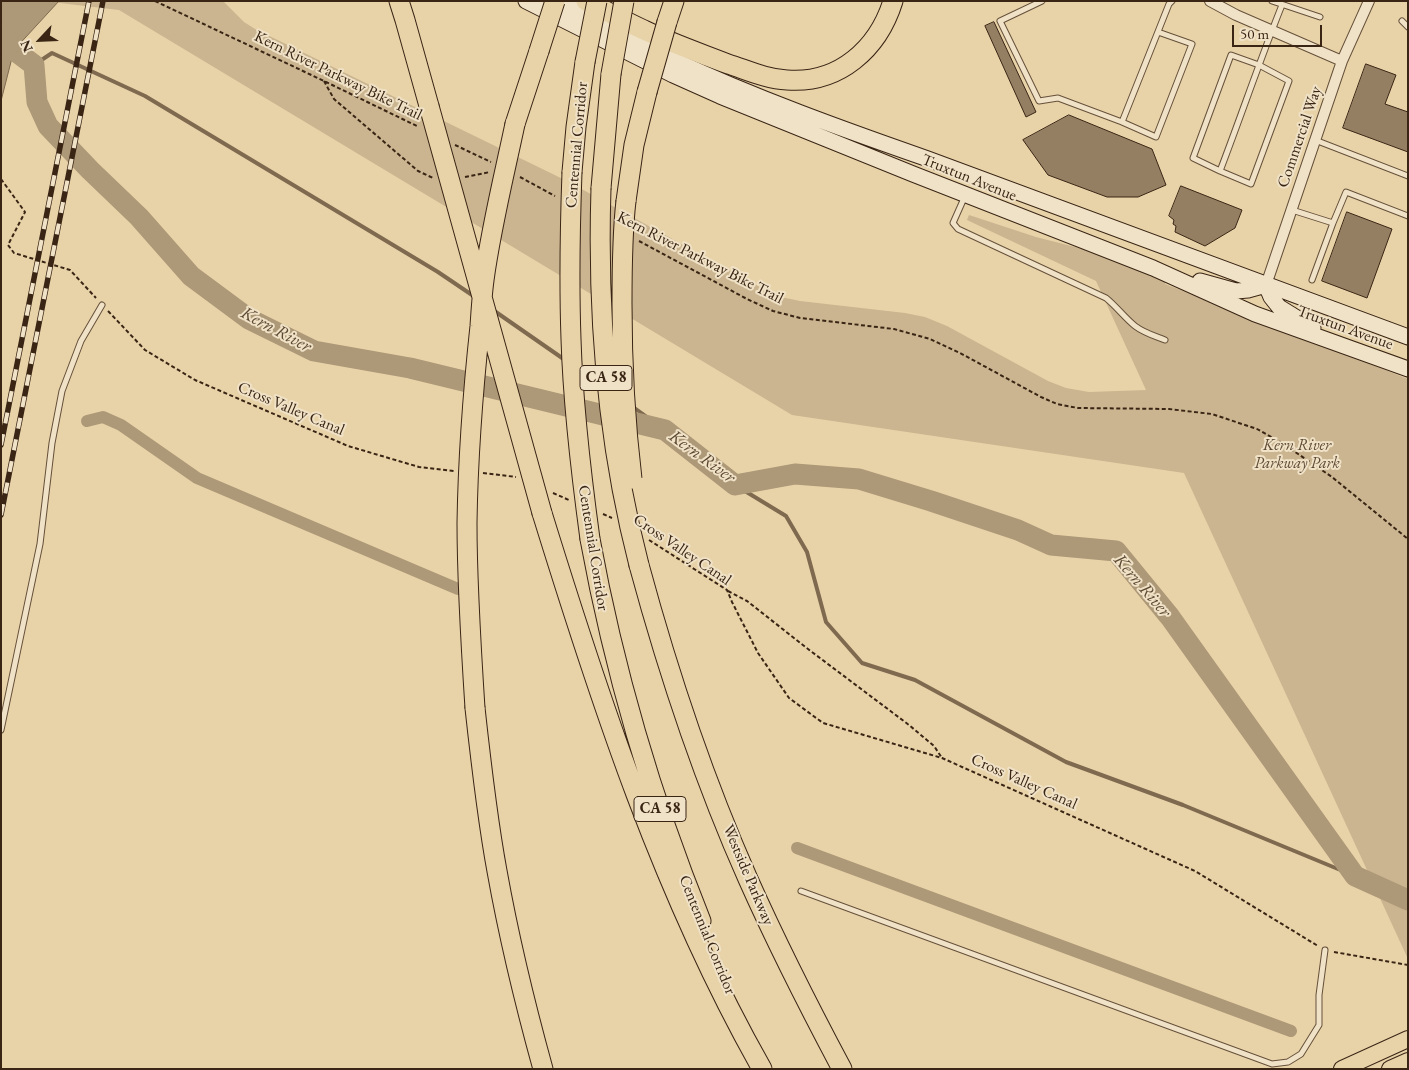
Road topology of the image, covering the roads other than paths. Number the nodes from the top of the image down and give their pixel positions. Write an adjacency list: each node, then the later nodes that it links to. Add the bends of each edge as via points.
1 (398, 1): 47 (highway, bridge, via 542,513 602,702 648,826 703,955)
2 (526, 1): 27 (main road, Truxtun Avenue, via 720,96)
3 (555, 1): 46 (highway, bridge, via 515,124 484,281 470,429 468,514 475,708 484,785 517,968)
4 (559, 1): 29 (main road, Truxtun Avenue, via 672,60 787,108)
5 (586, 1): 9 (highway, via 643,30 704,55 768,77 795,80 822,76 858,57 877,38)
6 (597, 1): 47 (highway, Centennial Corridor / CA 58, bridge, via 576,127 570,229 571,340 578,450 590,539 618,671 658,805 696,910)
7 (624, 1): 40 (highway, Centennial Corridor / CA 58, bridge, via 611,74 600,188 599,268 606,384 615,449 622,494)
8 (674, 1): 40 (highway, bridge, via 634,145 623,222 624,402)
9 (893, 1)
10 (1042, 1): 23 (lane, via 1000,21 1039,101 1058,98)
11 (1172, 1): 20 (lane)
12 (1210, 1): 19 (street)
13 (1272, 1): 15 (lane)
14 (1368, 1): 21 (street, Commercial Way)
15 (1282, 4): 16 (lane); 19 (lane)
16 (1320, 17)
17 (1402, 21): 18 (lane)
18 (1408, 27)
19 (1272, 30): 21 (street); 22 (lane)
20 (1158, 32): 23 (lane); 23 (lane, via 1192,44 1156,137)
21 (1342, 61): 24 (street, Commercial Way)
22 (1259, 65): 25 (lane); 25 (lane, via 1231,56 1193,158); 25 (lane, via 1289,81 1250,184)
23 (1122, 122)
24 (1315, 140): 26 (lane); 28 (street, Commercial Way)
25 (1220, 171)
26 (1408, 176)
27 (965, 195): 29 (main road, via 978,193 1044,217); 32 (main road, Truxtun Avenue); 37 (lane, via 953,222 958,229 1106,298 1136,326)
28 (1291, 210): 31 (lane); 34 (street, Commercial Way)
29 (1074, 213): 34 (main road, Truxtun Avenue)
30 (1408, 216): 31 (lane, via 1346,192)
31 (1333, 223): 33 (lane)
32 (1153, 268): 34 (main road, via 1236,291); 38 (main road, Truxtun Avenue, via 1255,314)
33 (1312, 280)
34 (1266, 285): 36 (main road, Truxtun Avenue); 38 (main road, via 1271,298 1279,306)
35 (102, 305): 41 (lane, via 82,341 62,391 40,544)
36 (1408, 337)
37 (1165, 340)
38 (1336, 342): 39 (main road, Truxtun Avenue)
39 (1408, 370)
40 (642, 567): 48 (highway, Westside Parkway, via 671,674 699,756 748,879)
41 (1, 730)
42 (801, 891): 43 (lane, via 1272,1064 1288,1062 1301,1054 1318,1025)
43 (1325, 950)
44 (1408, 1039): 49 (main road)
45 (1408, 1061): 50 (main road)
46 (543, 1069)
47 (763, 1069)
48 (842, 1069)
49 (1342, 1069)
50 (1390, 1069)

